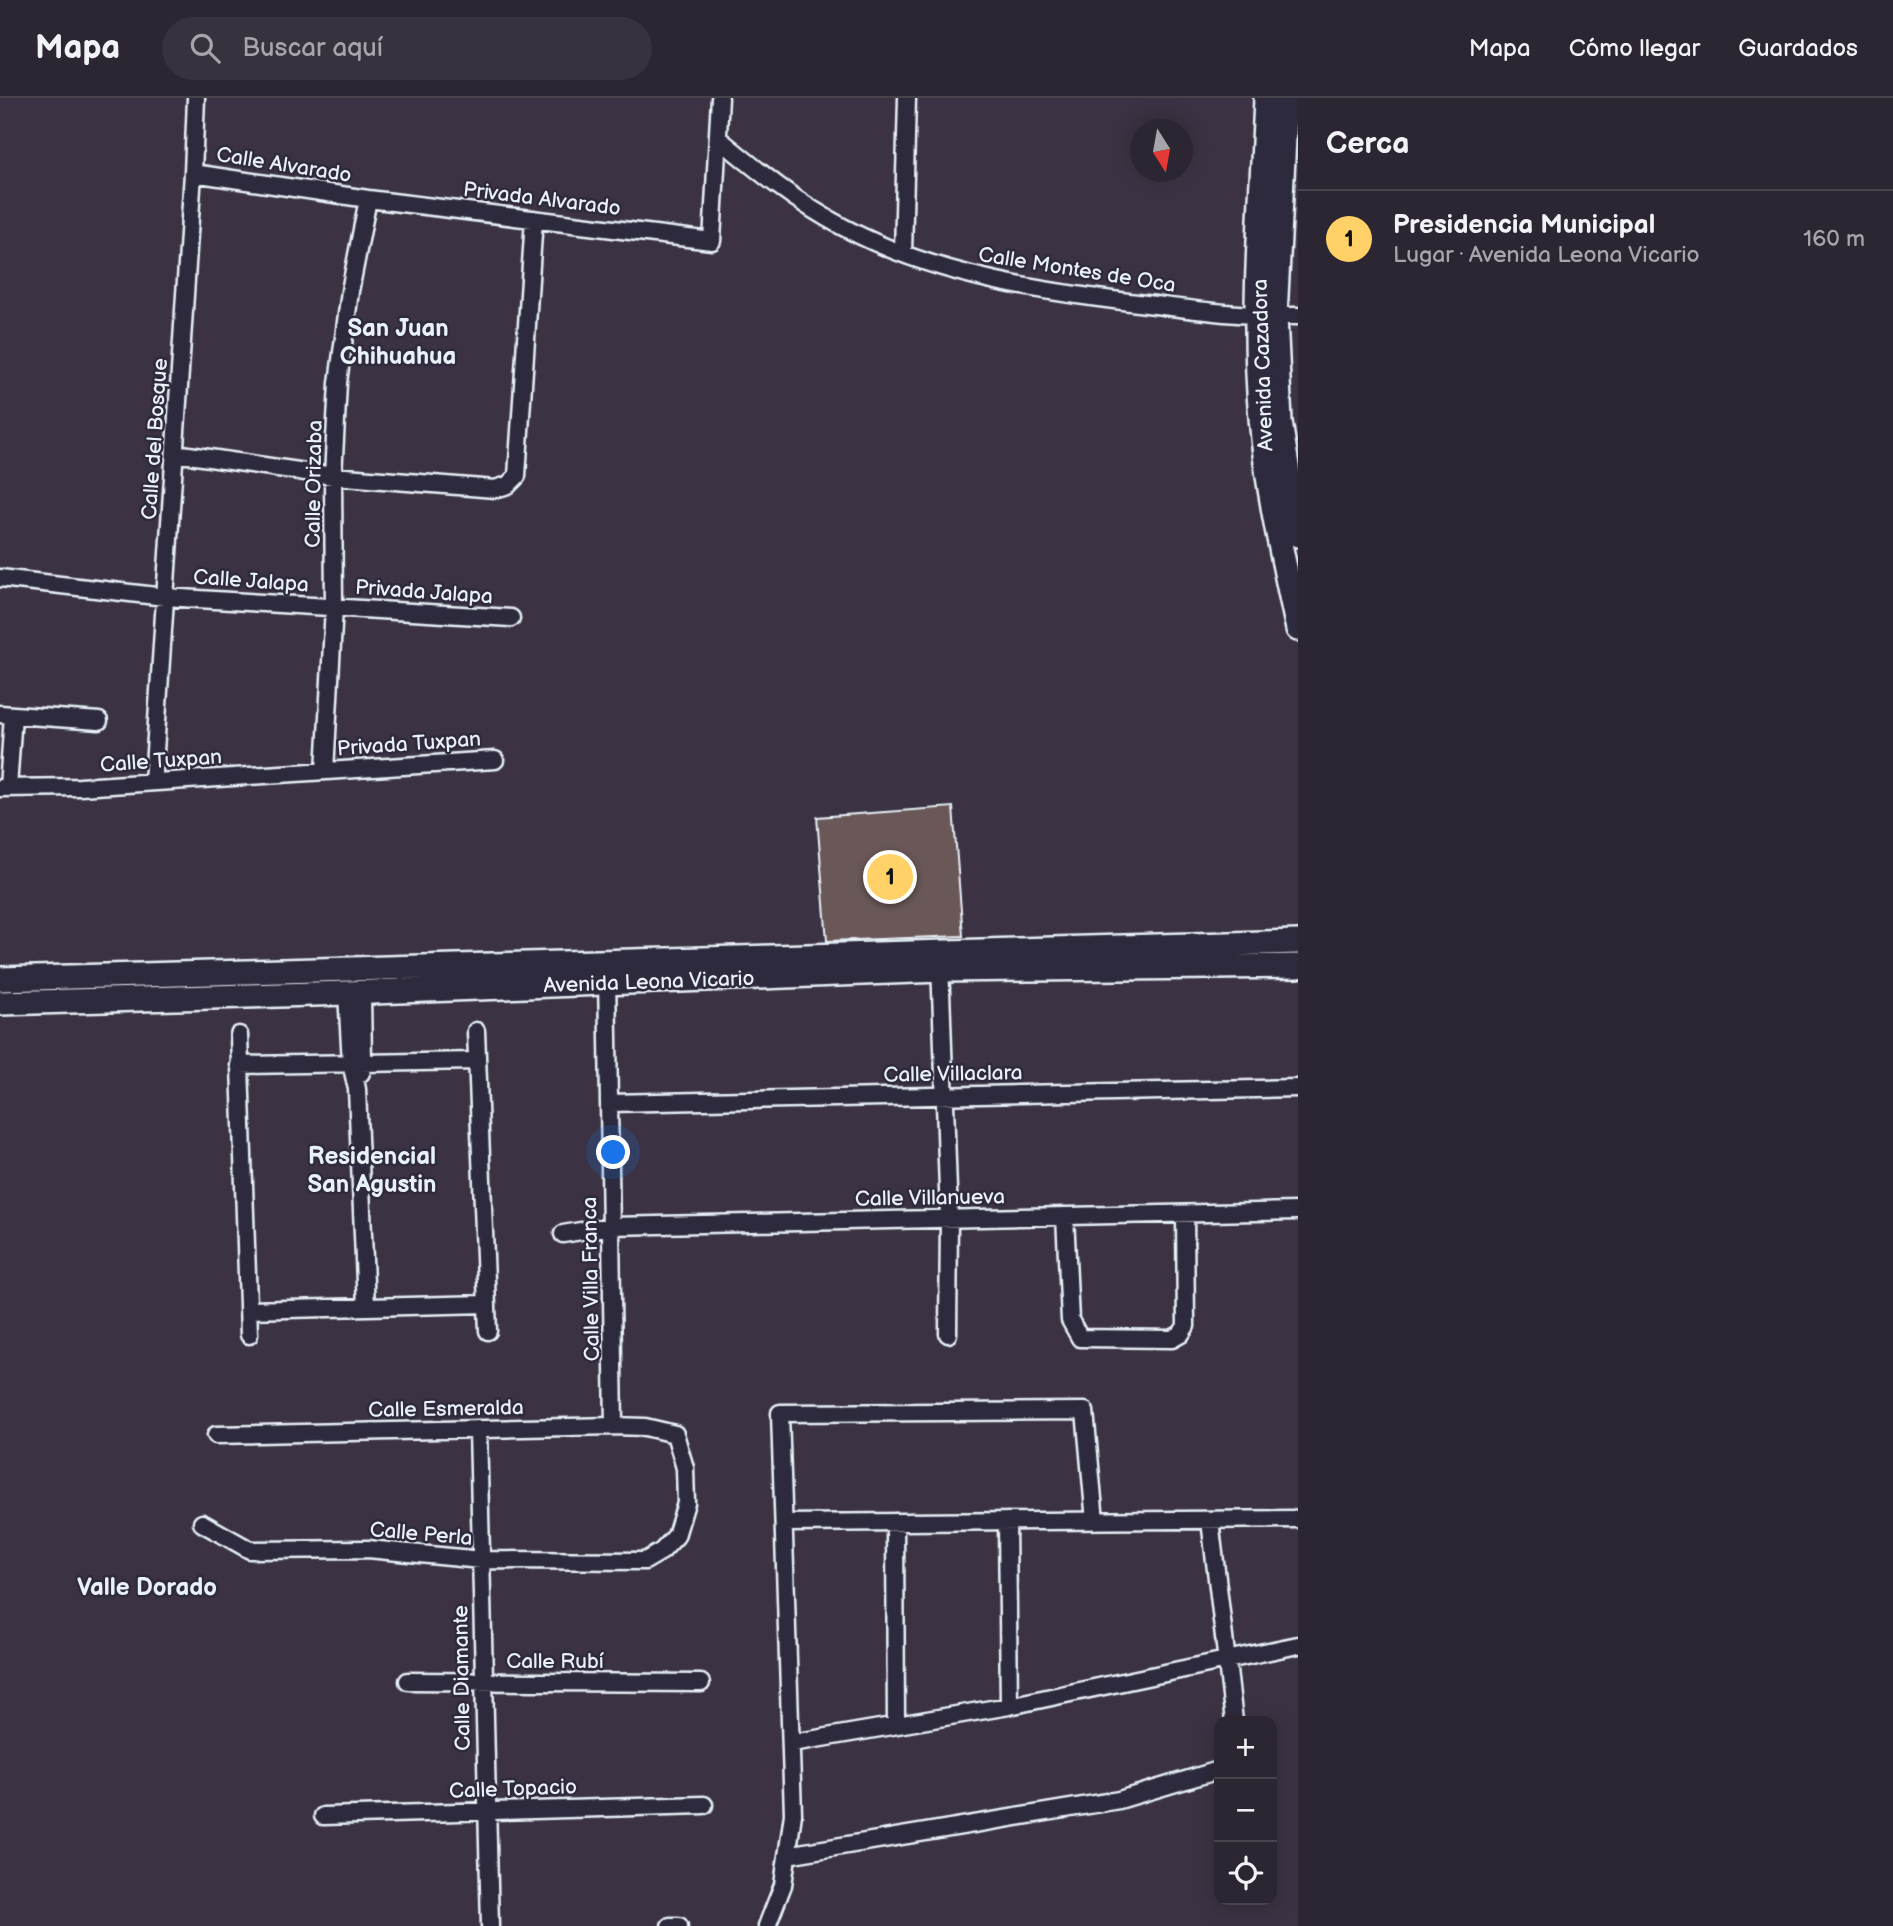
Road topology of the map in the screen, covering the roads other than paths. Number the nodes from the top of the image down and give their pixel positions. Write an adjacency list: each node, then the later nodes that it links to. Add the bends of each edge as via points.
1 (196, 98): 7 (street, Calle del Bosque)
2 (720, 98): 6 (street)
3 (907, 98): 10 (street)
4 (1266, 98): 12 (street, Avenida Cazadora)
5 (1286, 98): 12 (street, Avenida Cazadora)
6 (718, 138): 9 (street, Privada Alvarado, via 712,241); 10 (street, Calle Montes de Oca, via 789,194 844,227)
7 (193, 173): 8 (street, Calle Alvarado); 13 (street, Calle del Bosque)
8 (368, 199): 9 (street, Privada Alvarado); 14 (street, Calle Orizaba, via 350,290)
9 (534, 219): 14 (street, via 517,476 495,489)
10 (903, 253): 12 (street, Calle Montes de Oca, via 988,281)
11 (1298, 316): 12 (street, Calle Montes de Oca)
12 (1266, 317): 15 (street, Avenida Cazadora); 20 (street, Avenida Cazadora, via 1260,417 1271,501)
13 (175, 453): 14 (street); 17 (street, Calle del Bosque)
14 (333, 476): 18 (street, Calle Orizaba)
15 (1298, 535)
16 (0, 578): 17 (street, Calle Jalapa)
17 (165, 597): 18 (street, Calle Jalapa); 25 (street, Calle del Bosque)
18 (334, 607): 19 (street, Privada Jalapa); 24 (street, Calle Orizaba)
19 (511, 618)
20 (1298, 627)
21 (6, 714): 22 (street); 26 (street)
22 (99, 721)
23 (495, 760): 24 (street, Privada Tuxpan)
24 (325, 771): 25 (street, Calle Tuxpan)
25 (153, 782): 26 (street, Calle Tuxpan)
26 (4, 788)
27 (1298, 944): 28 (street, Avenida Leona Vicario)
28 (940, 961): 29 (street, Avenida Leona Vicario); 30 (street, Avenida Leona Vicario); 40 (street)
29 (1298, 966)
30 (607, 974): 31 (street, Avenida Leona Vicario); 32 (street, Avenida Leona Vicario); 41 (street, Calle Villa Franca)
31 (0, 979)
32 (355, 993): 33 (street, Avenida Leona Vicario); 37 (street)
33 (0, 1003)
34 (476, 1031): 36 (street)
35 (239, 1035): 38 (street)
36 (477, 1061): 37 (street); 48 (street)
37 (357, 1063): 38 (street); 49 (street)
38 (239, 1065): 50 (street)
39 (1298, 1088): 40 (street, Calle Villaclara)
40 (945, 1096): 41 (street, Calle Villaclara); 45 (street)
41 (610, 1103): 46 (street, Calle Villa Franca)
42 (1298, 1211): 43 (street, Calle Villanueva)
43 (1185, 1214): 44 (street, Calle Villanueva); 44 (street, via 1186,1326 1172,1339 1080,1338 1070,1320)
44 (1065, 1216): 45 (street, Calle Villanueva)
45 (949, 1218): 46 (street, Calle Villanueva); 52 (street)
46 (611, 1226): 47 (street, Calle Villanueva); 54 (street, Calle Villa Franca)
47 (563, 1234)
48 (487, 1304): 49 (street); 51 (street)
49 (366, 1307): 50 (street)
50 (248, 1310): 53 (street)
51 (488, 1331)
52 (948, 1334)
53 (249, 1335)
54 (614, 1426): 55 (street, Calle Esmeralda); 65 (street, Calle Esmeralda, via 675,1434 685,1468 686,1503 676,1536)
55 (478, 1429): 56 (street, Calle Esmeralda); 64 (street, Calle Diamante)
56 (216, 1435)
57 (1298, 1519): 58 (street)
58 (1210, 1520): 60 (street); 67 (street)
59 (1007, 1521): 60 (street); 62 (street); 71 (street)
60 (1095, 1521): 63 (street, via 1085,1411 1071,1411 780,1413)
61 (202, 1522): 64 (street, Calle Perla, via 250,1550 368,1549)
62 (895, 1522): 63 (street); 73 (street)
63 (784, 1523): 74 (street)
64 (481, 1560): 65 (street, Calle Perla); 69 (street, Calle Diamante)
65 (645, 1561)
66 (1298, 1645): 67 (street)
67 (1227, 1660): 71 (street); 72 (street)
68 (408, 1681): 69 (street, Calle Rubí)
69 (483, 1682): 70 (street, Calle Rubí); 77 (street, Calle Diamante)
70 (701, 1682)
71 (1009, 1706): 73 (street)
72 (1233, 1716)
73 (895, 1725): 74 (street)
74 (792, 1743): 79 (street, via 793,1814)
75 (1214, 1772): 79 (street, via 1119,1800)
76 (704, 1805): 77 (street, Calle Topacio)
77 (487, 1811): 78 (street, Calle Topacio); 80 (street, Calle Diamante)
78 (323, 1816)
79 (787, 1855): 83 (street, via 783,1885)
80 (490, 1926)
81 (670, 1926): 82 (street)
82 (679, 1926)
83 (767, 1926)

